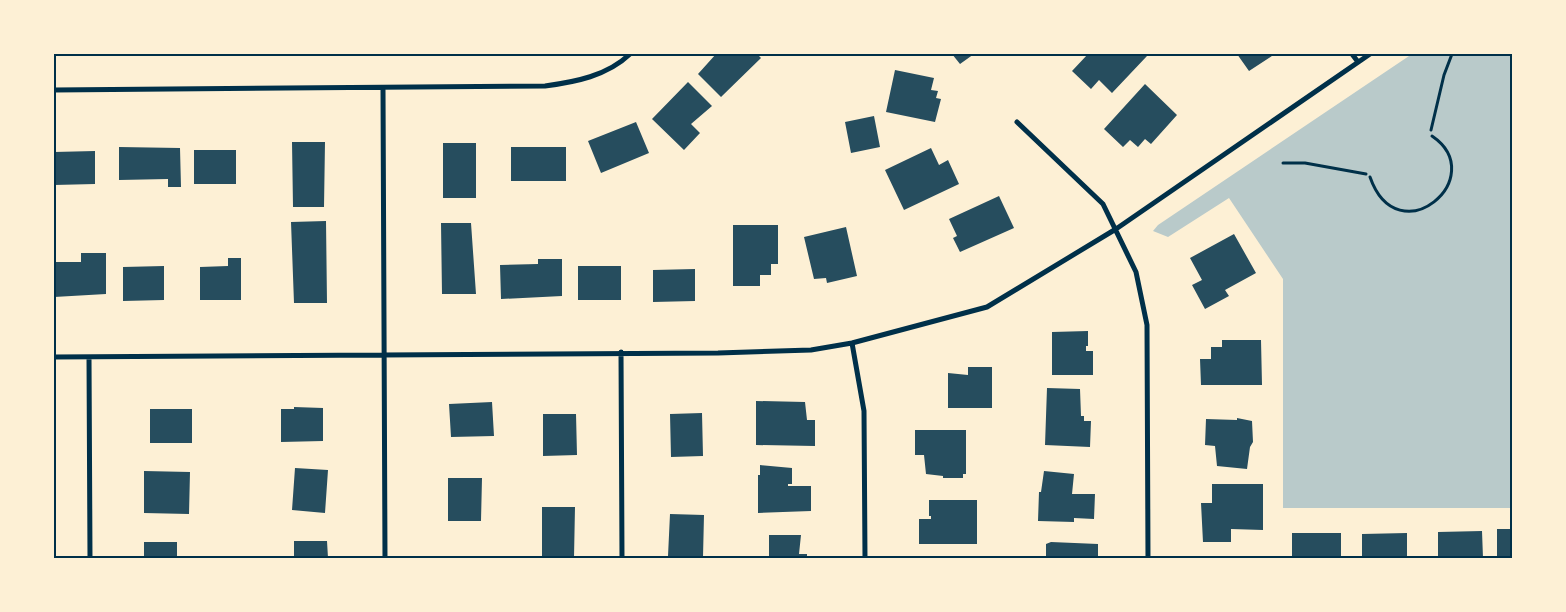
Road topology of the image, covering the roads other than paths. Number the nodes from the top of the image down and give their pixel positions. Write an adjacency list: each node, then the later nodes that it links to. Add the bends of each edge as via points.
1 (630, 54): 5 (street, via 596,76 569,83)
2 (1352, 54): 4 (street)
3 (1370, 54): 4 (street)
4 (1358, 62): 8 (street)
5 (383, 88): 6 (street); 11 (street)
6 (54, 90)
7 (1017, 122): 8 (street, via 1103,204)
8 (1116, 229): 9 (street, via 987,307); 18 (street, via 1136,272 1147,325)
9 (852, 343): 10 (street, via 811,350); 17 (street, via 864,411)
10 (621, 352): 11 (street); 16 (street)
11 (385, 354): 12 (street); 15 (street)
12 (89, 356): 13 (street); 14 (street)
13 (54, 357)
14 (90, 558)
15 (385, 558)
16 (622, 558)
17 (865, 558)
18 (1148, 558)

